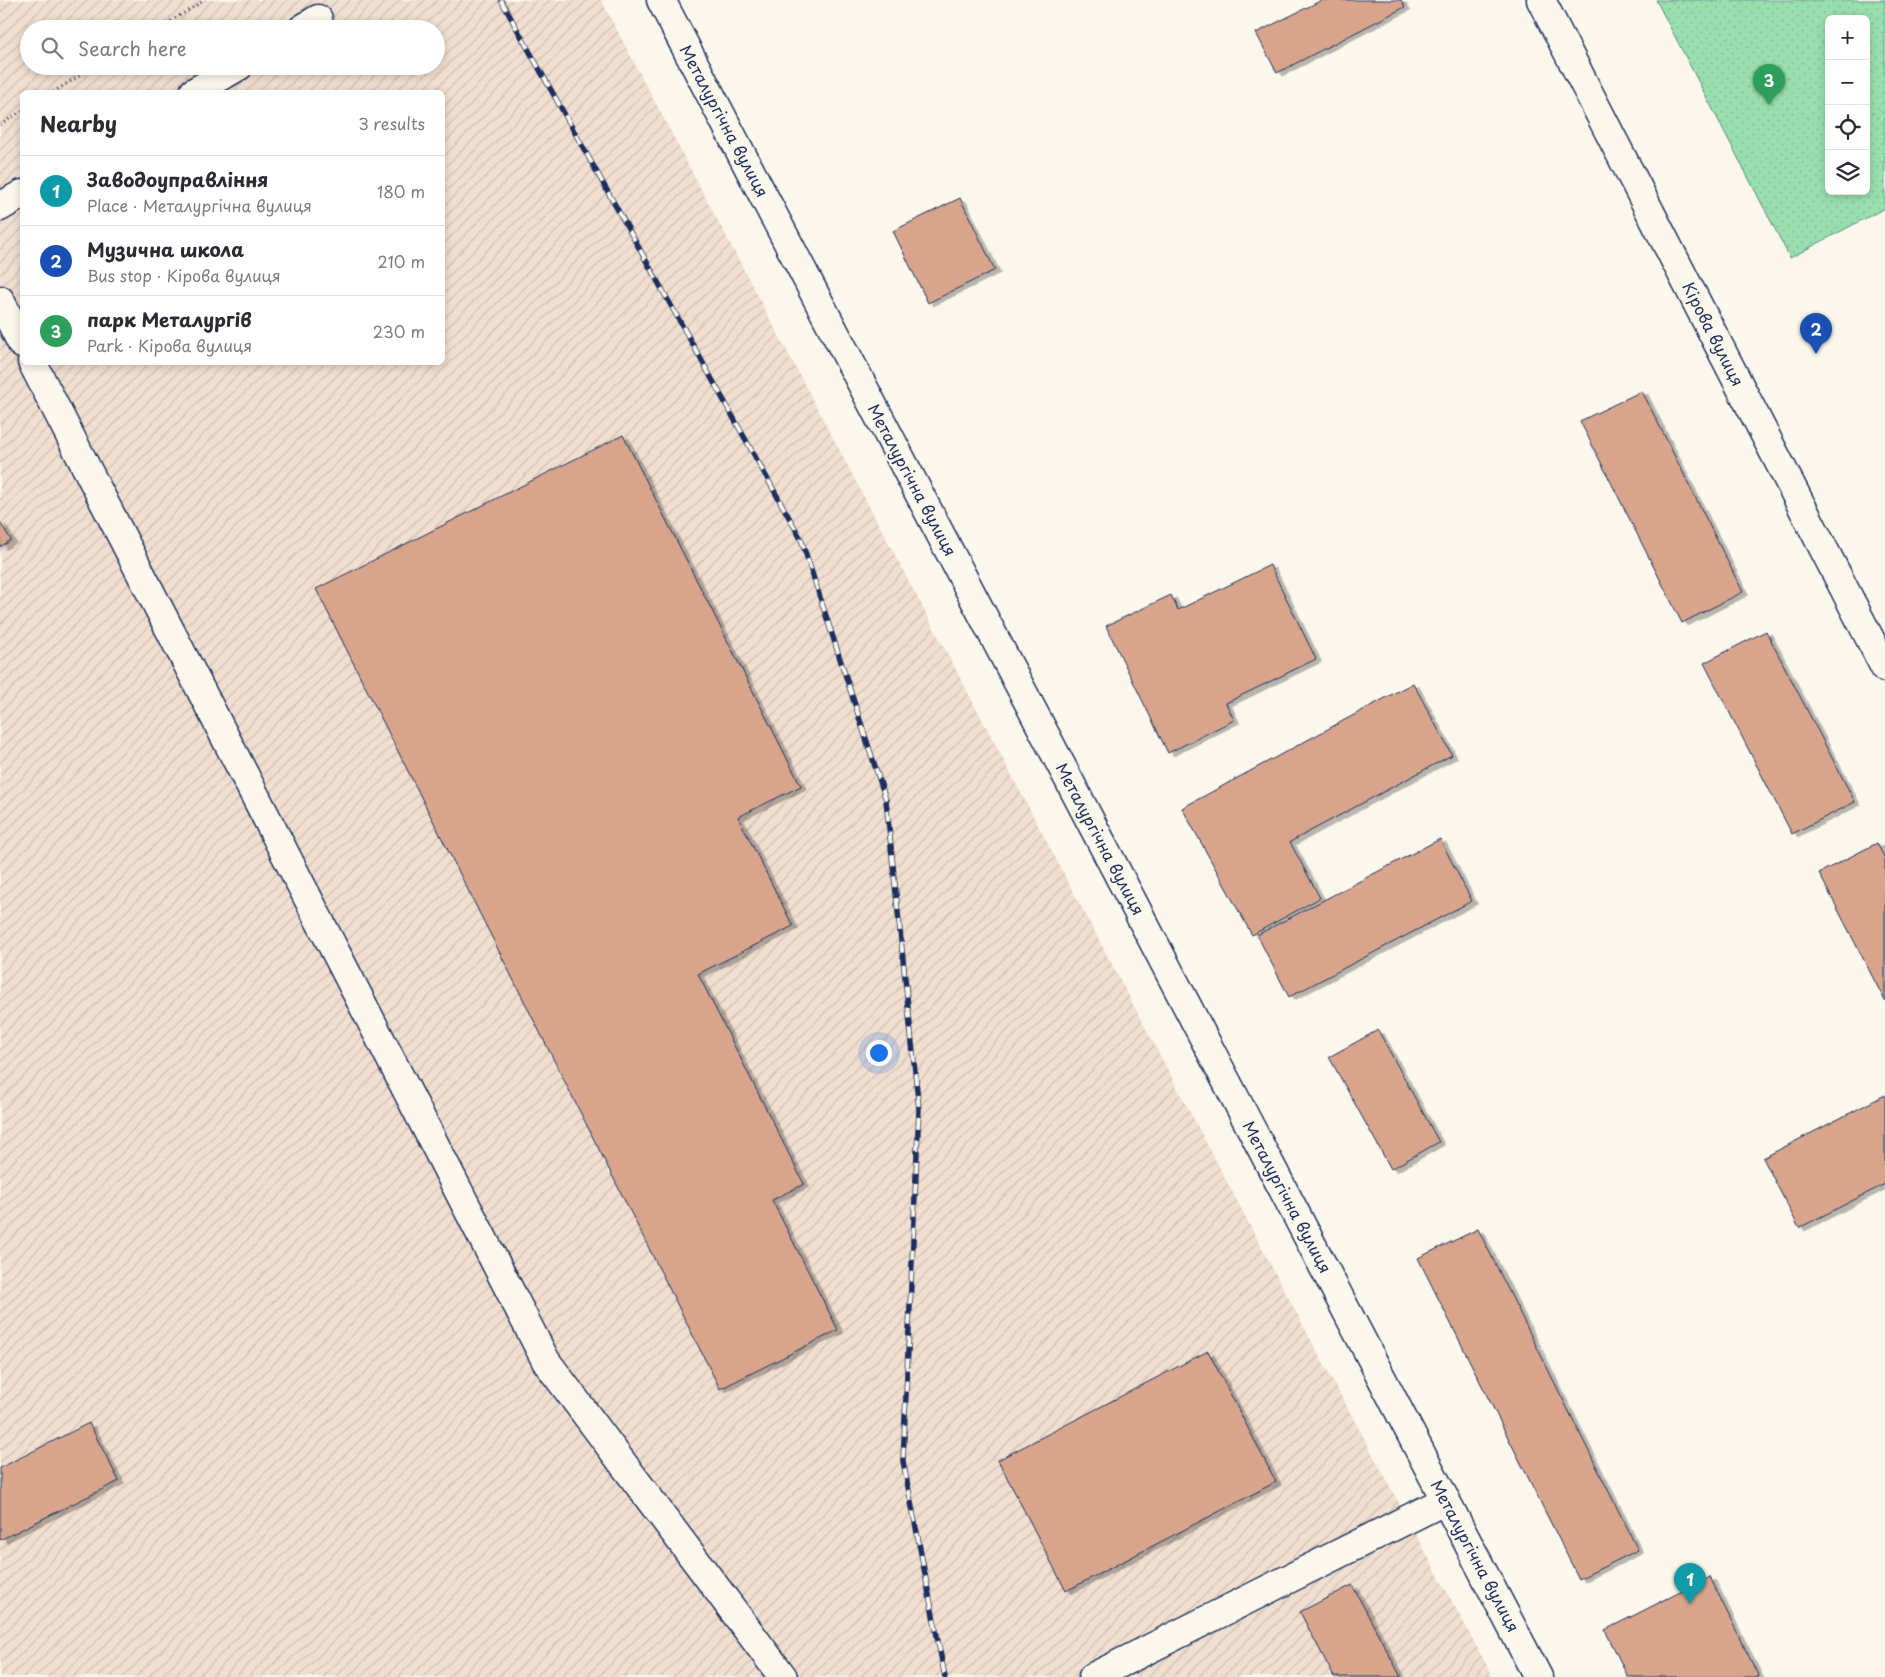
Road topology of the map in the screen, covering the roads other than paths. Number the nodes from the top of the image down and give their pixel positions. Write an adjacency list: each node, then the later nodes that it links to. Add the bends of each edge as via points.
1 (661, 0): 11 (street, Металургічна вулиця)
2 (1541, 0): 10 (street, Кірова вулиця)
3 (223, 75): 4 (street)
4 (197, 90)
5 (20, 195): 6 (street)
6 (0, 207)
7 (0, 300): 8 (street)
8 (20, 340)
9 (34, 365): 12 (street, via 546,1361)
10 (1885, 668)
11 (1446, 1500): 13 (street); 14 (street, Металургічна вулиця)
12 (783, 1677)
13 (1093, 1677)
14 (1538, 1677)

